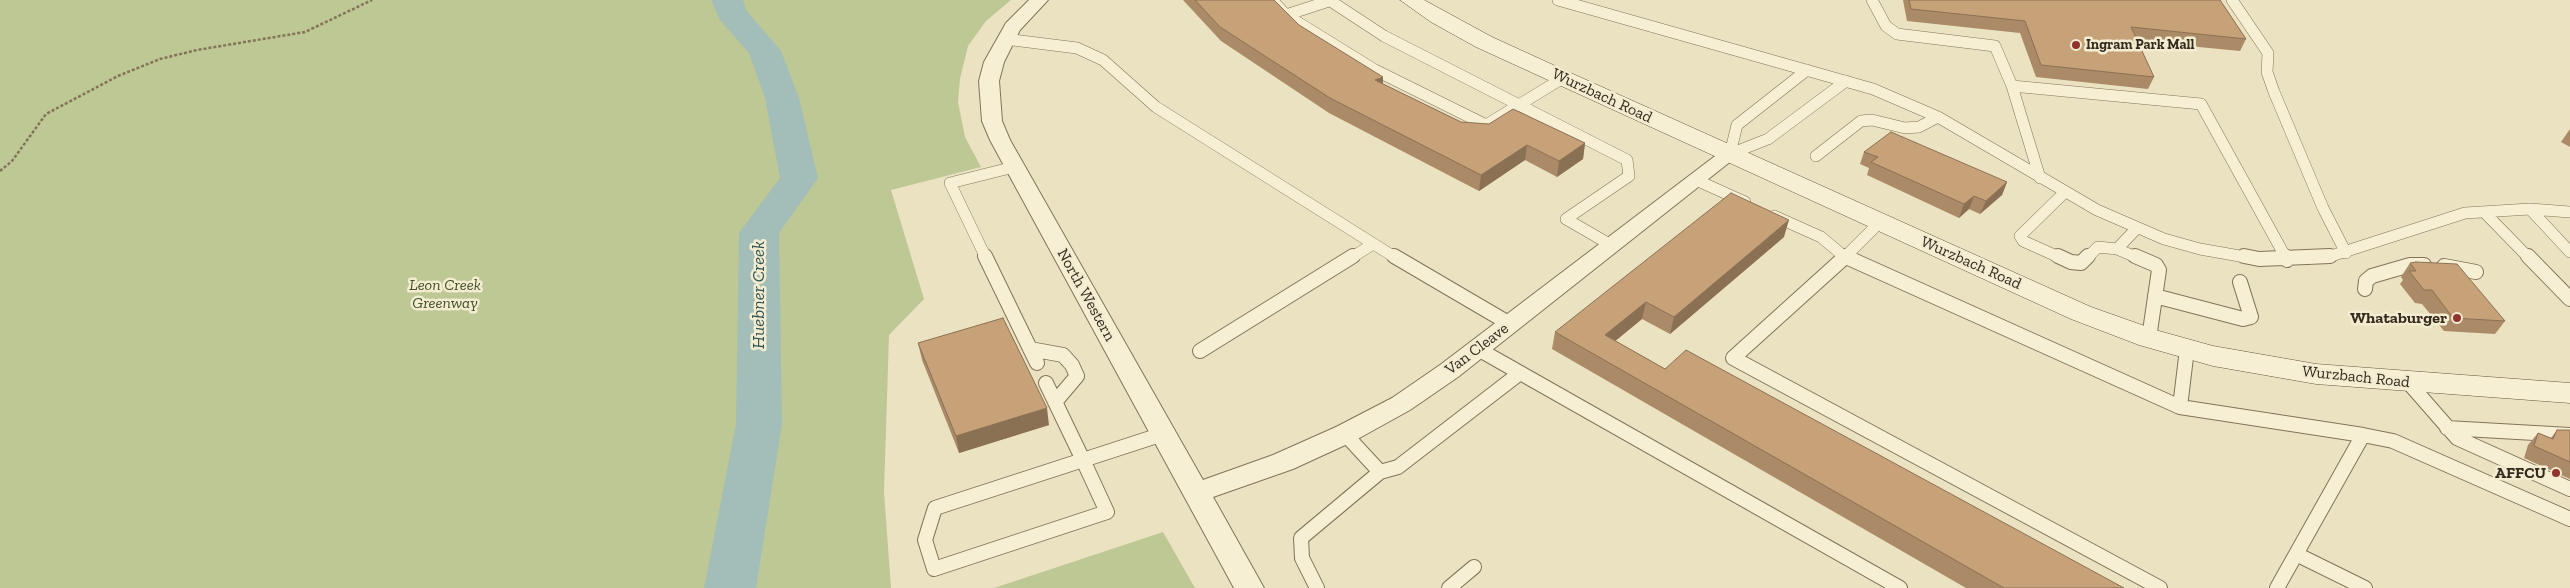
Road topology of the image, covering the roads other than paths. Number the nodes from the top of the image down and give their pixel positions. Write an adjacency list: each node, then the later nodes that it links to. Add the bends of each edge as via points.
1 (1039, 0): 9 (street, North Western, via 1022,16)
2 (1272, 0): 8 (lane)
3 (1331, 0): 8 (lane); 14 (lane, via 1384,36)
4 (1410, 0): 11 (main road, Wurzbach Road, via 1484,42)
5 (1558, 0): 10 (lane)
6 (1872, 0): 13 (lane, via 1886,26 1897,34 1995,46)
7 (2232, 0): 31 (lane, via 2268,53 2266,72 2323,208)
8 (1286, 15): 14 (lane, via 1375,70 1486,125)
9 (1005, 40): 18 (street, North Western, via 994,62 989,100 992,120); 27 (lane, via 1077,48 1103,60 1156,107)
10 (1807, 70): 12 (lane); 16 (lane, via 1737,125)
11 (1563, 78): 14 (lane); 16 (main road, Wurzbach Road)
12 (1846, 81): 15 (lane, via 1874,89); 16 (lane, via 1768,139)
13 (2012, 86): 19 (lane); 33 (lane, via 2201,104)
14 (1518, 106): 28 (lane, via 1627,160 1629,176 1566,219)
15 (1938, 117): 17 (lane, via 1919,127 1905,128 1872,120 1861,121); 19 (lane)
16 (1730, 154): 20 (street, Van Cleave); 25 (main road, Wurzbach Road)
17 (1816, 156)
18 (1014, 167): 41 (lane, via 950,183); 53 (street, North Western)
19 (2040, 178): 21 (lane)
20 (1696, 180): 28 (street, Van Cleave); 32 (lane, via 1821,237)
21 (2065, 192): 26 (lane); 29 (lane, via 2020,236 2023,241 2071,262 2081,263 2098,247)
22 (2530, 209): 23 (lane); 24 (lane); 30 (lane)
23 (2484, 212): 31 (lane, via 2466,213); 38 (lane)
24 (2570, 212)
25 (1880, 222): 32 (lane); 40 (main road, Wurzbach Road, via 2081,312)
26 (2137, 228): 29 (lane); 33 (lane, via 2200,249 2234,256)
27 (1373, 244): 39 (lane); 44 (lane)
28 (1612, 245): 39 (street, Van Cleave)
29 (2117, 249): 37 (lane, via 2156,265 2159,270)
30 (2570, 252)
31 (2346, 253): 33 (lane, via 2328,258)
32 (1846, 257): 51 (lane); 68 (lane, via 1733,358)
33 (2287, 260)
34 (2476, 272): 36 (lane, via 2456,266 2410,266 2372,276 2366,281)
35 (2240, 282): 37 (lane, via 2250,317 2243,319)
36 (2365, 289)
37 (2155, 296): 40 (lane)
38 (2570, 299)
39 (1510, 324): 42 (street, Van Cleave)
40 (2149, 338): 43 (main road, Wurzbach Road)
41 (1030, 349): 45 (lane); 50 (lane, via 1063,355 1072,364 1077,376)
42 (1478, 349): 46 (lane); 54 (street, Van Cleave, via 1401,404)
43 (2187, 349): 47 (main road, Wurzbach Road, via 2306,373); 51 (lane)
44 (1200, 351)
45 (1036, 363)
46 (1520, 373): 58 (lane, via 1398,467); 67 (lane)
47 (2408, 382): 49 (main road, Wurzbach Road); 52 (lane)
48 (1046, 383): 50 (lane)
49 (2565, 390)
50 (1056, 402): 57 (lane)
51 (2180, 407): 55 (lane)
52 (2447, 428): 56 (lane); 59 (lane, via 2457,438)
53 (1163, 434): 57 (lane); 60 (street, North Western)
54 (1345, 434): 58 (lane); 60 (street, Van Cleave, via 1283,462)
55 (2363, 435): 61 (lane, via 2393,441); 62 (lane)
56 (2570, 435)
57 (1083, 460): 57 (lane, via 935,508 925,540 934,569 1107,512)
58 (1380, 472): 65 (lane, via 1301,538 1302,558)
59 (2570, 489)
60 (1195, 493): 64 (street, North Western)
61 (2570, 519)
62 (2296, 554): 69 (lane); 70 (lane)
63 (1474, 567): 66 (lane)
64 (1249, 588)
65 (1317, 588)
66 (1449, 588)
67 (1900, 588)
68 (2160, 588)
69 (2277, 588)
70 (2365, 588)

